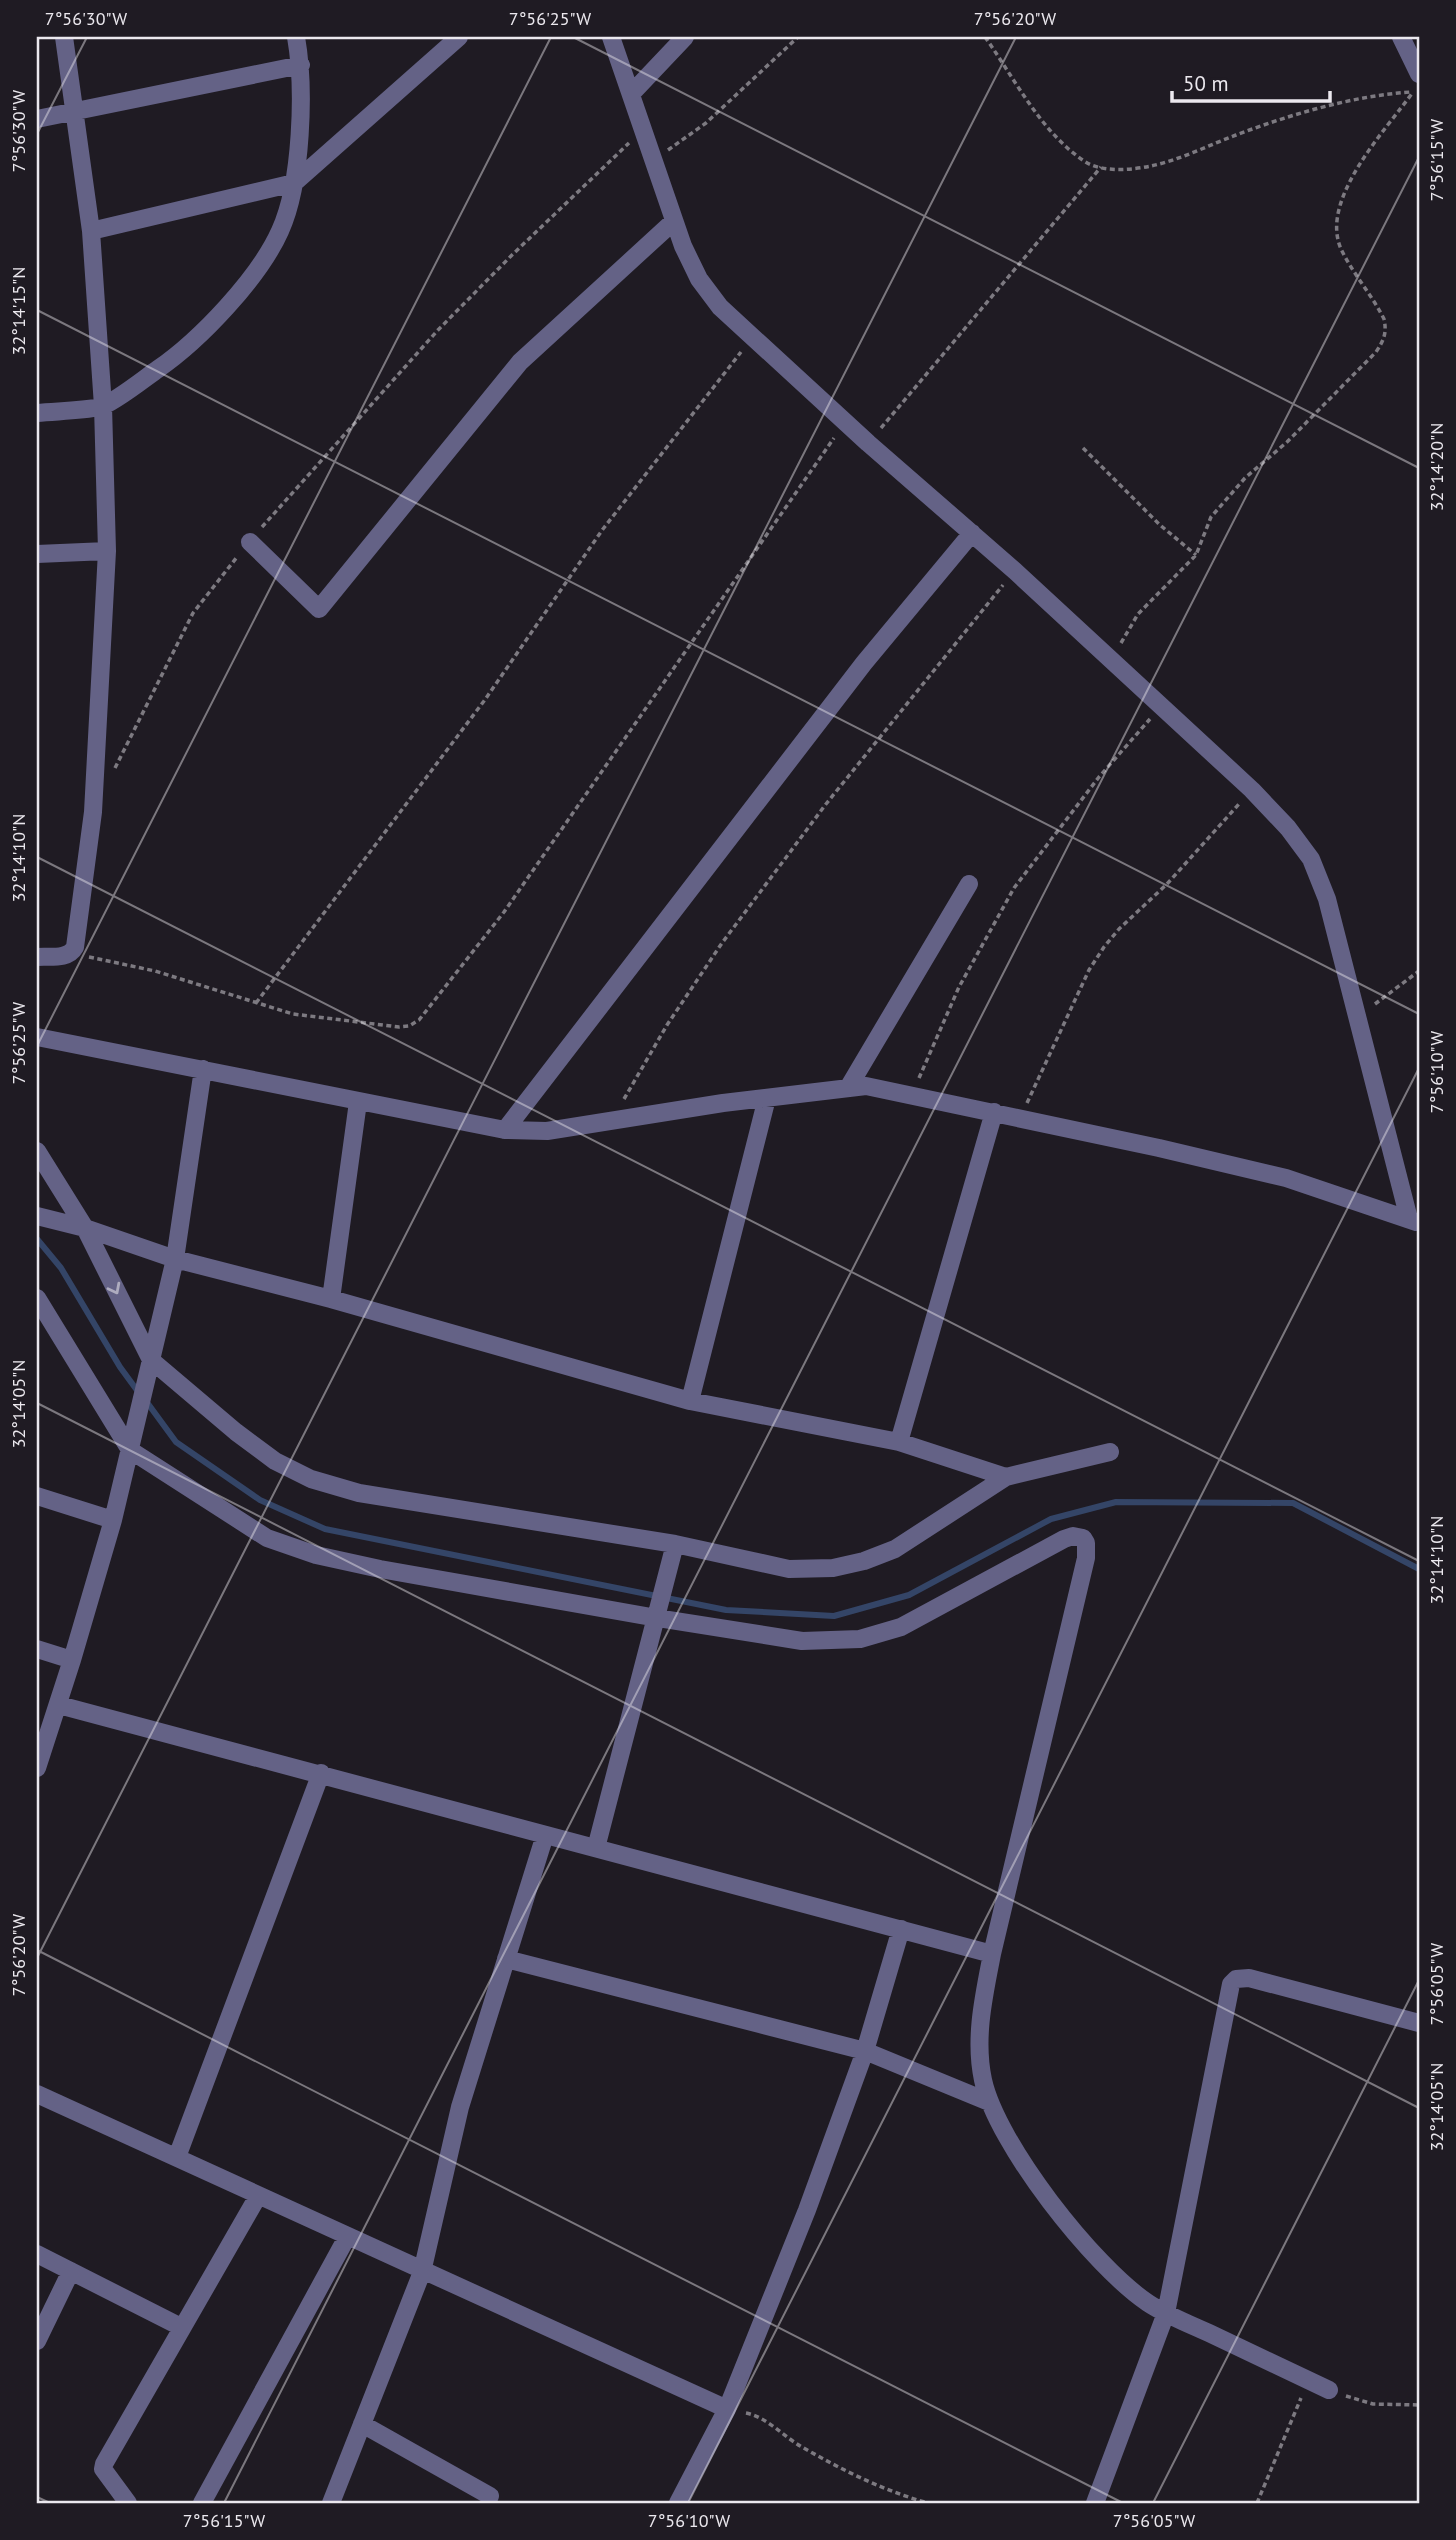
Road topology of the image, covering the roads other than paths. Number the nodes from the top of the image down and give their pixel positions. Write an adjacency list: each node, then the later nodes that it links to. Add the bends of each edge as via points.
1 (64, 37): 10 (street)
2 (296, 37): 7 (street)
3 (460, 37): 12 (street)
4 (611, 37): 9 (street)
5 (685, 37): 9 (street)
6 (1401, 37): 8 (street)
7 (301, 65): 10 (street); 12 (street)
8 (1419, 75)
9 (631, 94): 13 (street)
10 (75, 109): 11 (street); 14 (street)
11 (37, 119)
12 (293, 183): 14 (street); 15 (street, via 281,230 250,280 176,357)
13 (674, 221): 17 (street, via 699,279 720,307); 18 (street, via 520,362 319,609)
14 (91, 231): 15 (street)
15 (103, 406): 16 (street); 19 (street)
16 (37, 414)
17 (972, 533): 29 (street, via 864,663); 32 (street, via 1252,790 1311,859 1327,899)
18 (250, 542)
19 (107, 551): 20 (street); 22 (street, via 93,811 75,947 72,953)
20 (37, 554)
21 (969, 884): 25 (street)
22 (37, 957)
23 (37, 1037): 24 (street)
24 (203, 1069): 27 (street); 34 (street)
25 (848, 1088): 26 (street); 28 (street, via 866,1086)
26 (767, 1098): 29 (street, via 547,1131); 38 (street)
27 (358, 1102): 29 (street); 36 (street)
28 (993, 1112): 32 (street, via 1286,1178); 39 (street)
29 (505, 1130)
30 (37, 1151): 33 (street)
31 (43, 1218): 33 (street)
32 (1414, 1222)
33 (85, 1228): 34 (street); 37 (street, one-way to 37)
34 (175, 1259): 36 (street); 37 (street)
35 (37, 1298): 40 (street)
36 (331, 1299): 38 (street)
37 (149, 1368): 40 (street); 45 (street, via 275,1461 311,1479 359,1493)
38 (690, 1401): 39 (street)
39 (899, 1442): 42 (street)
40 (130, 1450): 44 (street); 46 (street, via 267,1538 316,1555)
41 (1110, 1452): 42 (street)
42 (1006, 1477): 45 (street, via 895,1549 833,1568 789,1569)
43 (37, 1496): 44 (street)
44 (113, 1520): 48 (street)
45 (675, 1544): 46 (street)
46 (658, 1614): 53 (street); 55 (street, via 802,1641 860,1639 901,1627 1064,1539 1083,1538 1086,1558)
47 (37, 1649): 48 (street)
48 (72, 1660): 49 (street)
49 (58, 1704): 50 (street); 51 (street)
50 (37, 1768)
51 (321, 1773): 52 (street); 61 (street)
52 (545, 1835): 53 (street); 56 (street)
53 (596, 1848): 54 (street)
54 (901, 1930): 55 (street); 58 (street)
55 (992, 1954): 60 (street, via 979,2055)
56 (506, 1959): 58 (street); 66 (street, via 460,2107)
57 (1419, 2023): 67 (street, via 1249,1978 1231,1983)
58 (865, 2051): 60 (street); 71 (street)
59 (37, 2094): 61 (street)
60 (989, 2102): 67 (street, via 1025,2166 1076,2233 1128,2289)
61 (177, 2157): 62 (street)
62 (258, 2196): 63 (street); 68 (street)
63 (347, 2237): 66 (street); 75 (street)
64 (37, 2254): 65 (street)
65 (71, 2271): 68 (street); 69 (street)
66 (422, 2272): 71 (street); 72 (street)
67 (1166, 2313): 70 (street); 78 (street)
68 (181, 2327): 74 (street, via 103,2464)
69 (37, 2342)
70 (1329, 2390)
71 (727, 2409): 77 (street)
72 (362, 2424): 73 (street); 76 (street)
73 (491, 2496)
74 (128, 2503)
75 (202, 2503)
76 (331, 2503)
77 (678, 2503)
78 (1095, 2503)

